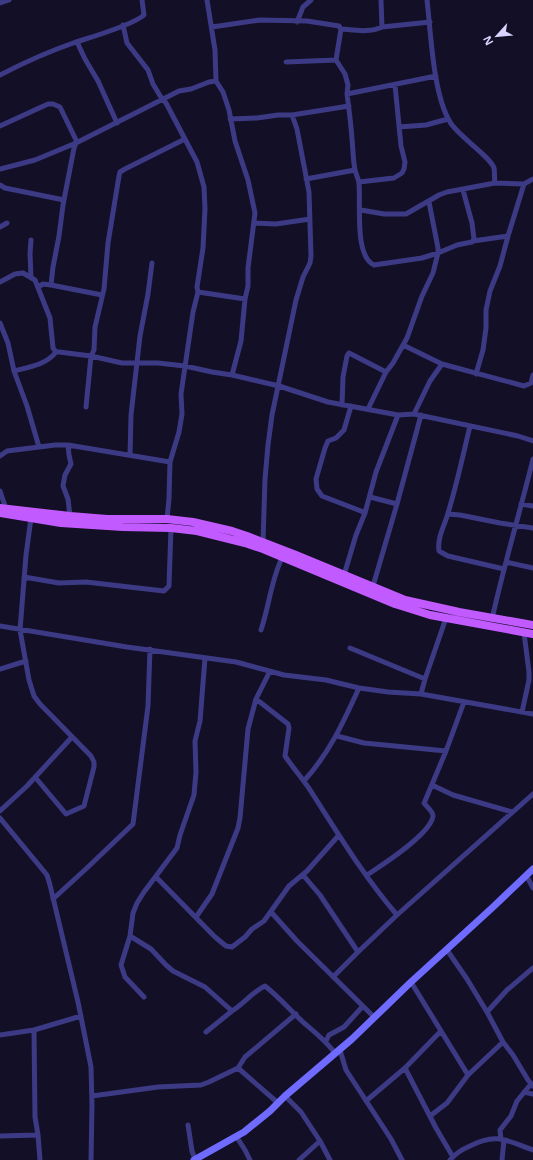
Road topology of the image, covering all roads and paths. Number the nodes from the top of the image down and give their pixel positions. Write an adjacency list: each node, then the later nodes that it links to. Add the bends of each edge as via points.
1 (9, 0): 7 (street)
2 (142, 0): 10 (street, via 144,15)
3 (207, 0): 11 (street)
4 (311, 0): 8 (street, via 303,7)
5 (381, 0): 12 (street)
6 (427, 0): 9 (street)
7 (0, 3)
8 (297, 22): 11 (street, via 260,20); 13 (street, via 330,24)
9 (430, 22): 12 (street); 18 (street)
10 (123, 25): 14 (street); 22 (street, via 128,43 148,70)
11 (212, 27): 19 (street)
12 (382, 27): 13 (street, via 361,31)
13 (341, 29): 15 (street)
14 (77, 42): 17 (street, via 41,55); 27 (street)
15 (336, 60): 16 (street); 21 (street, via 345,74)
16 (286, 62)
17 (0, 75)
18 (436, 76): 20 (street); 26 (street)
19 (216, 81): 22 (street); 25 (street, via 228,105)
20 (395, 85): 21 (street); 29 (street)
21 (347, 94): 23 (street)
22 (162, 99): 27 (street); 30 (street)
23 (349, 106): 24 (street); 33 (street)
24 (292, 115): 25 (street); 34 (street)
25 (230, 119): 46 (street, via 252,196)
26 (448, 119): 29 (street, via 426,125); 37 (street, via 466,141 494,167)
27 (117, 123): 31 (street)
28 (0, 126): 31 (street, via 53,104 60,107)
29 (399, 127): 36 (street, via 405,162 402,174 389,179)
30 (185, 139): 57 (street, via 197,162 205,196); 58 (street, via 120,172)
31 (76, 143): 32 (street, via 35,160); 41 (street)
32 (0, 169)
33 (355, 170): 34 (street); 36 (street)
34 (306, 179): 44 (street)
35 (533, 179): 38 (street)
36 (359, 182): 43 (street)
37 (495, 183): 38 (street); 40 (street)
38 (524, 184): 48 (street)
39 (0, 185): 41 (street)
40 (463, 190): 42 (street, via 438,195); 50 (street, via 472,223)
41 (64, 200): 55 (street)
42 (429, 202): 43 (street, via 406,214); 51 (street)
43 (361, 210): 51 (street, via 358,219 360,235 369,263 374,265 402,261)
44 (310, 219): 46 (street, via 276,224); 73 (street, via 310,262 296,300)
45 (7, 223): 47 (street)
46 (254, 223): 59 (street)
47 (0, 227)
48 (508, 236): 50 (street); 70 (street, via 490,291 483,350)
49 (31, 240): 53 (street)
50 (473, 241): 51 (street)
51 (438, 253): 62 (street)
52 (152, 262): 65 (street)
53 (31, 277): 54 (street, via 23,273 15,274); 56 (street)
54 (0, 282)
55 (51, 285): 56 (street, via 43,284); 58 (street)
56 (38, 287): 63 (street, via 50,318 53,348)
57 (198, 292): 59 (street); 67 (street)
58 (102, 295): 64 (street)
59 (245, 299): 71 (street, via 241,341)
60 (0, 323): 61 (street)
61 (2, 334): 68 (street)
62 (403, 345): 66 (street); 69 (street)
63 (56, 352): 64 (street); 68 (street, via 40,364)
64 (91, 356): 65 (street, via 122,363); 75 (street)
65 (138, 362): 67 (street); 85 (street, via 131,415)
66 (442, 364): 70 (street); 78 (street, via 430,380)
67 (185, 366): 71 (street); 88 (street, via 181,394 182,414)
68 (14, 371): 84 (street)
69 (386, 372): 74 (street, via 350,353 347,356 343,377); 77 (street)
70 (476, 374): 72 (street, via 524,386 531,383)
71 (232, 375): 73 (street)
72 (533, 375)
73 (279, 386): 74 (street); 103 (street, via 268,445)
74 (342, 405): 76 (street)
75 (86, 406)
76 (351, 406): 77 (street); 95 (street, via 344,430 336,438 328,441 325,448 316,479 317,489 322,496)
77 (368, 409): 79 (street)
78 (414, 414): 79 (street); 80 (street)
79 (398, 415): 90 (street, via 376,472)
80 (420, 416): 81 (street); 91 (street)
81 (470, 426): 82 (street); 96 (street)
82 (533, 441)
83 (68, 445): 84 (street); 85 (street); 97 (street, via 71,464 63,486)
84 (39, 447): 86 (street, via 7,451)
85 (130, 455): 88 (street)
86 (0, 456)
87 (533, 459): 92 (street)
88 (170, 462): 99 (street)
89 (0, 491): 94 (street)
90 (370, 497): 91 (street); 95 (street)
91 (397, 504): 110 (street)
92 (521, 504): 93 (street); 100 (street)
93 (533, 506)
94 (2, 510): 97 (main road); 98 (main road)
95 (365, 514): 108 (street)
96 (448, 514): 100 (street); 107 (street, via 441,533 439,551 448,556)
97 (70, 516): 99 (main road)
98 (31, 518): 101 (main road, via 61,523); 109 (street)
99 (167, 519): 103 (main road, via 232,531)
100 (516, 525): 102 (street); 105 (street)
101 (171, 528): 104 (main road, via 197,531 245,543); 109 (street, via 169,586 164,591 86,582 59,583)
102 (533, 528)
103 (263, 542): 108 (main road)
104 (282, 558): 111 (main road, via 395,604); 116 (street, via 277,567)
105 (506, 562): 106 (street); 107 (street)
106 (533, 568)
107 (504, 569): 112 (street)
108 (344, 575): 110 (main road)
109 (24, 577): 115 (street)
110 (373, 586): 112 (main road, via 405,600)
111 (446, 618): 117 (main road); 125 (street)
112 (492, 619): 113 (main road)
113 (533, 625)
114 (0, 626): 115 (street)
115 (20, 630): 120 (street); 122 (street)
116 (261, 630)
117 (524, 633): 118 (main road); 130 (street, via 529,680)
118 (533, 634)
119 (350, 648): 125 (street)
120 (150, 649): 121 (street); 149 (street, via 148,706 132,824)
121 (205, 658): 124 (street, via 236,662); 147 (street, via 200,721 195,741 194,795 177,848)
122 (26, 661): 123 (street); 133 (street, via 34,696 45,711)
123 (0, 669)
124 (270, 671): 126 (street); 128 (street)
125 (425, 679): 127 (street)
126 (359, 688): 127 (street); 132 (street)
127 (421, 694): 129 (street)
128 (256, 699): 136 (street, via 289,726 285,754); 152 (street, via 248,729 240,818 212,894)
129 (464, 702): 130 (street); 134 (street)
130 (522, 712): 131 (street)
131 (533, 714)
132 (337, 736): 134 (street, via 364,743); 136 (street)
133 (72, 737): 135 (street); 135 (street, via 94,762 84,806 66,814)
134 (446, 751): 137 (street)
135 (35, 776): 139 (street)
136 (304, 781): 142 (street)
137 (432, 785): 140 (street, via 452,795); 145 (street, via 424,803 433,816 428,827 389,861)
138 (533, 794): 140 (street)
139 (0, 811)
140 (512, 812): 151 (street)
141 (0, 818): 149 (street, via 47,875)
142 (339, 835): 144 (street); 145 (street)
143 (533, 869): 146 (street)
144 (303, 875): 150 (street, via 289,886); 155 (street, via 320,895)
145 (367, 875): 151 (street)
146 (526, 875): 148 (street); 154 (street)
147 (156, 877): 152 (street); 153 (street, via 137,903)
148 (533, 888)
149 (54, 899): 164 (street)
150 (271, 912): 152 (street, via 264,921 229,948); 157 (street)
151 (397, 915): 155 (street)
152 (196, 917)
153 (130, 936): 159 (street, via 122,960 122,970); 161 (street, via 151,949 173,971 205,987)
154 (447, 950): 158 (street); 162 (street)
155 (358, 952): 157 (street)
156 (533, 968): 162 (street, via 507,990)
157 (333, 977): 160 (street)
158 (411, 982): 165 (street); 168 (street)
159 (144, 998)
160 (363, 1006): 165 (street); 170 (street, via 344,1027 329,1035)
161 (232, 1011): 163 (street, via 265,986); 167 (street)
162 (487, 1012): 171 (street)
163 (296, 1014): 170 (street); 173 (street, via 245,1057)
164 (81, 1016): 166 (street); 179 (street, via 91,1067)
165 (374, 1017): 172 (street)
166 (34, 1030): 169 (street); 185 (street, via 35,1117)
167 (206, 1032)
168 (440, 1032): 174 (street); 175 (street)
169 (0, 1035)
170 (326, 1041): 172 (street)
171 (503, 1042): 175 (street); 176 (street)
172 (337, 1052): 180 (street); 181 (street)
173 (238, 1068): 179 (street, via 201,1084); 182 (street)
174 (405, 1068): 181 (street); 183 (street)
175 (468, 1075): 183 (street, via 447,1103)
176 (532, 1085): 177 (street)
177 (524, 1092): 178 (street); 188 (street, via 500,1130)
178 (533, 1094)
179 (92, 1096): 193 (street)
180 (285, 1096): 182 (street); 189 (street, via 301,1112)
181 (366, 1101): 198 (street)
182 (278, 1103): 187 (street)
183 (430, 1116): 191 (street)
184 (188, 1126): 194 (street)
185 (38, 1135): 186 (street); 192 (street)
186 (0, 1136)
187 (236, 1136): 194 (street); 195 (street)
188 (503, 1139): 190 (street); 191 (street, via 484,1139); 199 (street)
189 (320, 1141): 196 (street); 197 (street)
190 (533, 1150)
191 (451, 1158)
192 (40, 1160)
193 (91, 1160)
194 (194, 1160)
195 (250, 1160)
196 (299, 1160)
197 (330, 1160)
198 (402, 1160)
199 (502, 1160)

